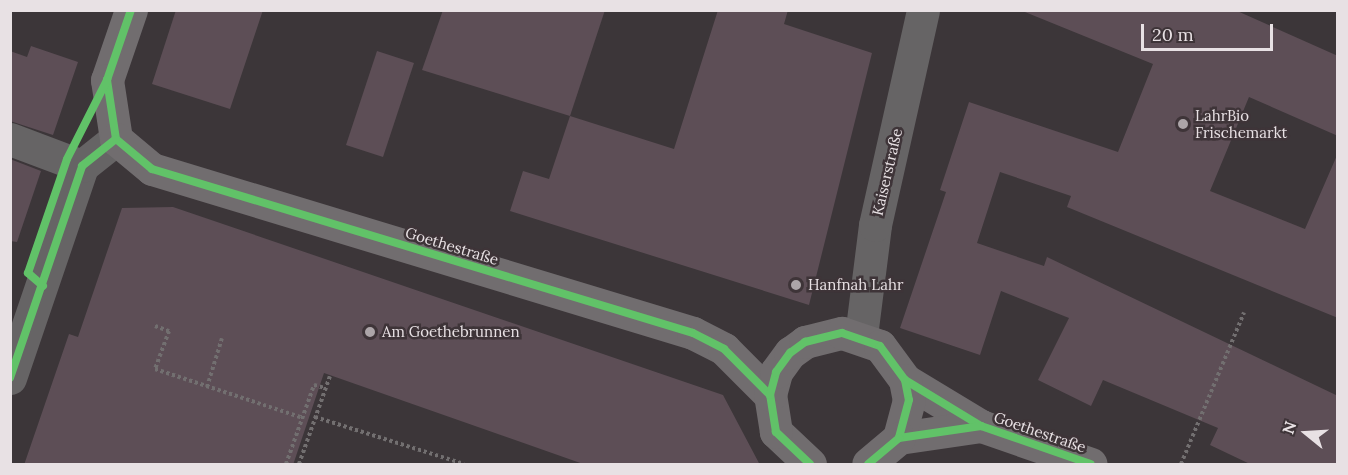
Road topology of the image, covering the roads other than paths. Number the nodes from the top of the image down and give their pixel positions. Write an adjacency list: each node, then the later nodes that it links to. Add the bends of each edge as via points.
1 (130, 10): 4 (street, via 107,80)
2 (923, 10): 6 (street, Kaiserstraße, via 875,225)
3 (10, 139): 5 (street)
4 (116, 139): 5 (street); 7 (street, Goethestraße, via 152,169 693,333)
5 (82, 166): 9 (street)
6 (861, 336): 8 (street, via 823,335); 10 (street, Goethestraße, via 880,346)
7 (724, 349): 8 (street, Goethestraße); 11 (street, Goethestraße)
8 (790, 353): 11 (street, via 776,372)
9 (10, 378)
10 (905, 380): 12 (street, Goethestraße); 13 (street, via 909,400)
11 (770, 395): 14 (street, via 776,432)
12 (981, 426): 13 (street, Goethestraße); 16 (street, Goethestraße)
13 (899, 438): 15 (street)
14 (810, 465)
15 (868, 465)
16 (1091, 465)

